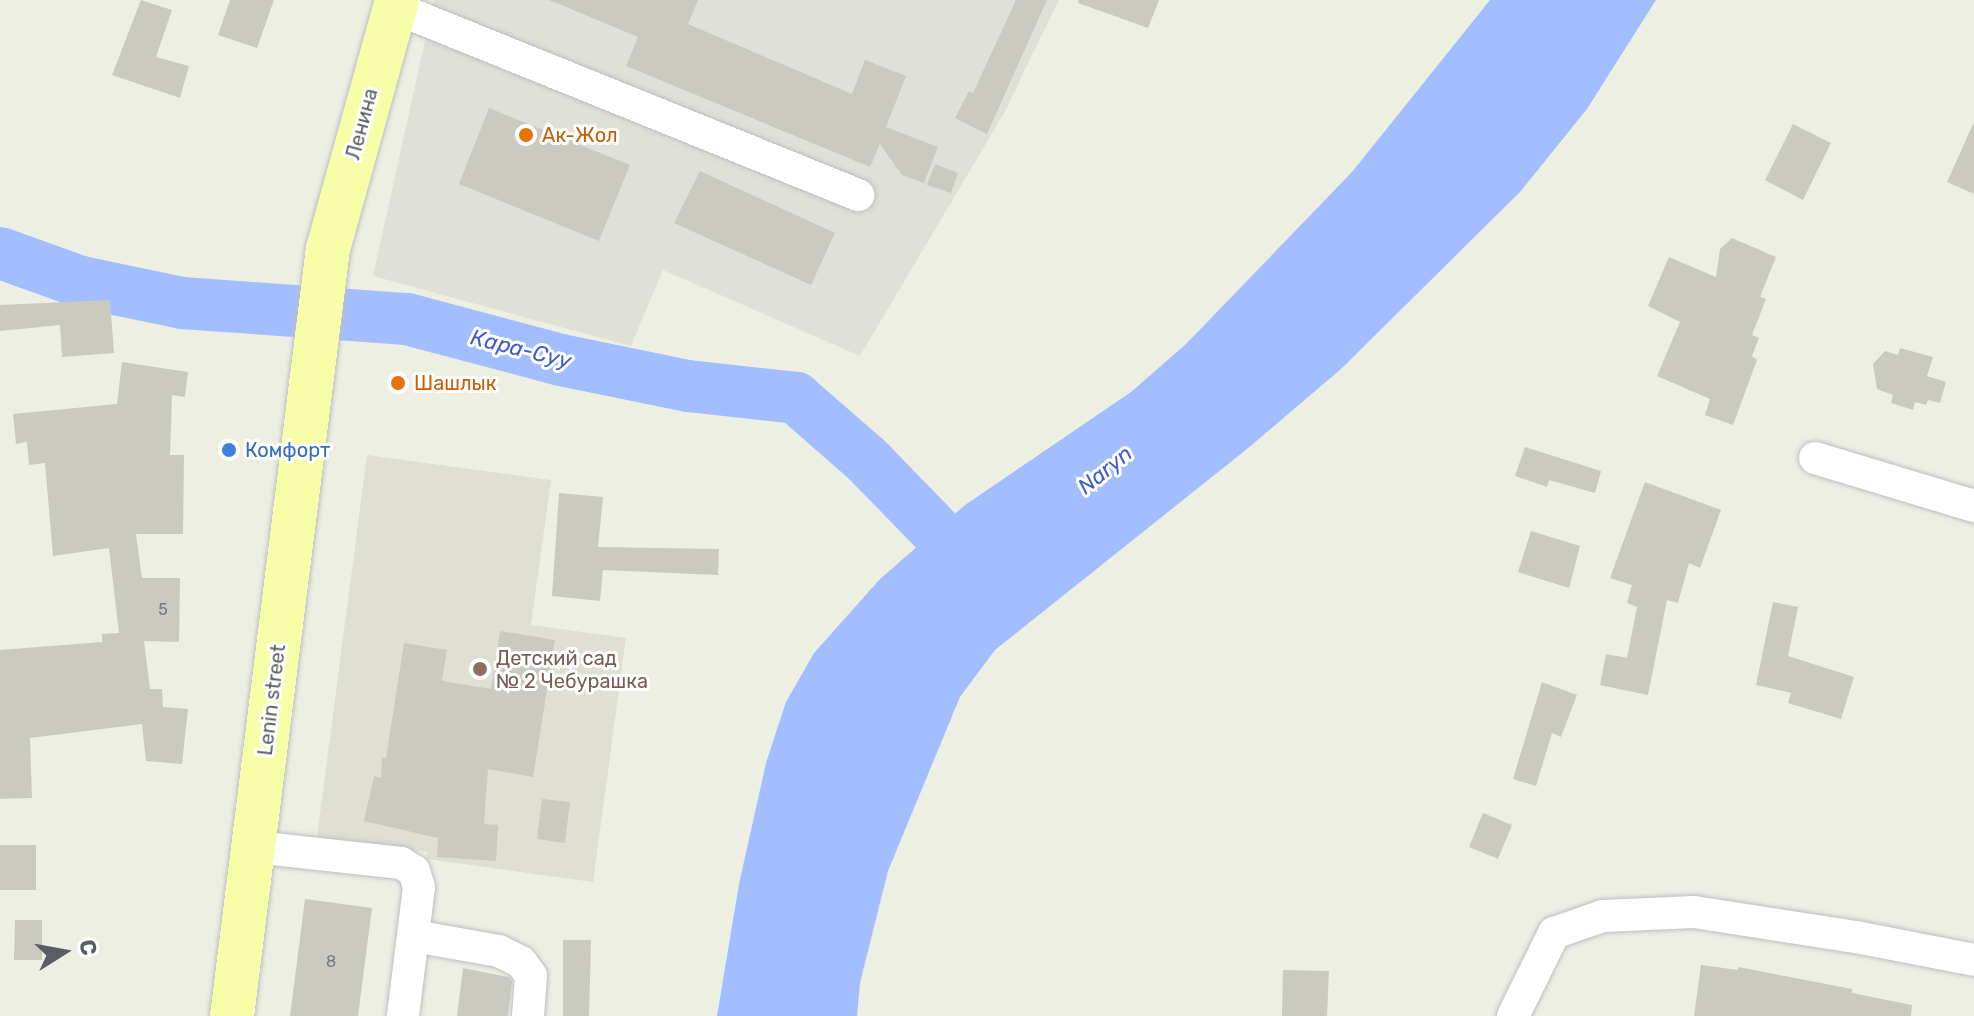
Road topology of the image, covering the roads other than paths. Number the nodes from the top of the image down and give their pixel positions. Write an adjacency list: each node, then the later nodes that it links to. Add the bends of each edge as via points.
1 (395, 4): 2 (street); 3 (main road, Ленина, via 328,249)
2 (858, 195)
3 (310, 383): 6 (main road, Lenin street)
4 (1815, 458): 5 (street)
5 (1974, 506)
6 (254, 847): 7 (street, via 401,863 414,871 419,887); 9 (main road, Lenin street)
7 (414, 936): 10 (street); 11 (street, via 499,951 521,962 531,976)
8 (1974, 960): 12 (street, via 1694,912 1603,916 1554,933)
9 (232, 1016)
10 (403, 1016)
11 (528, 1016)
12 (1513, 1016)

